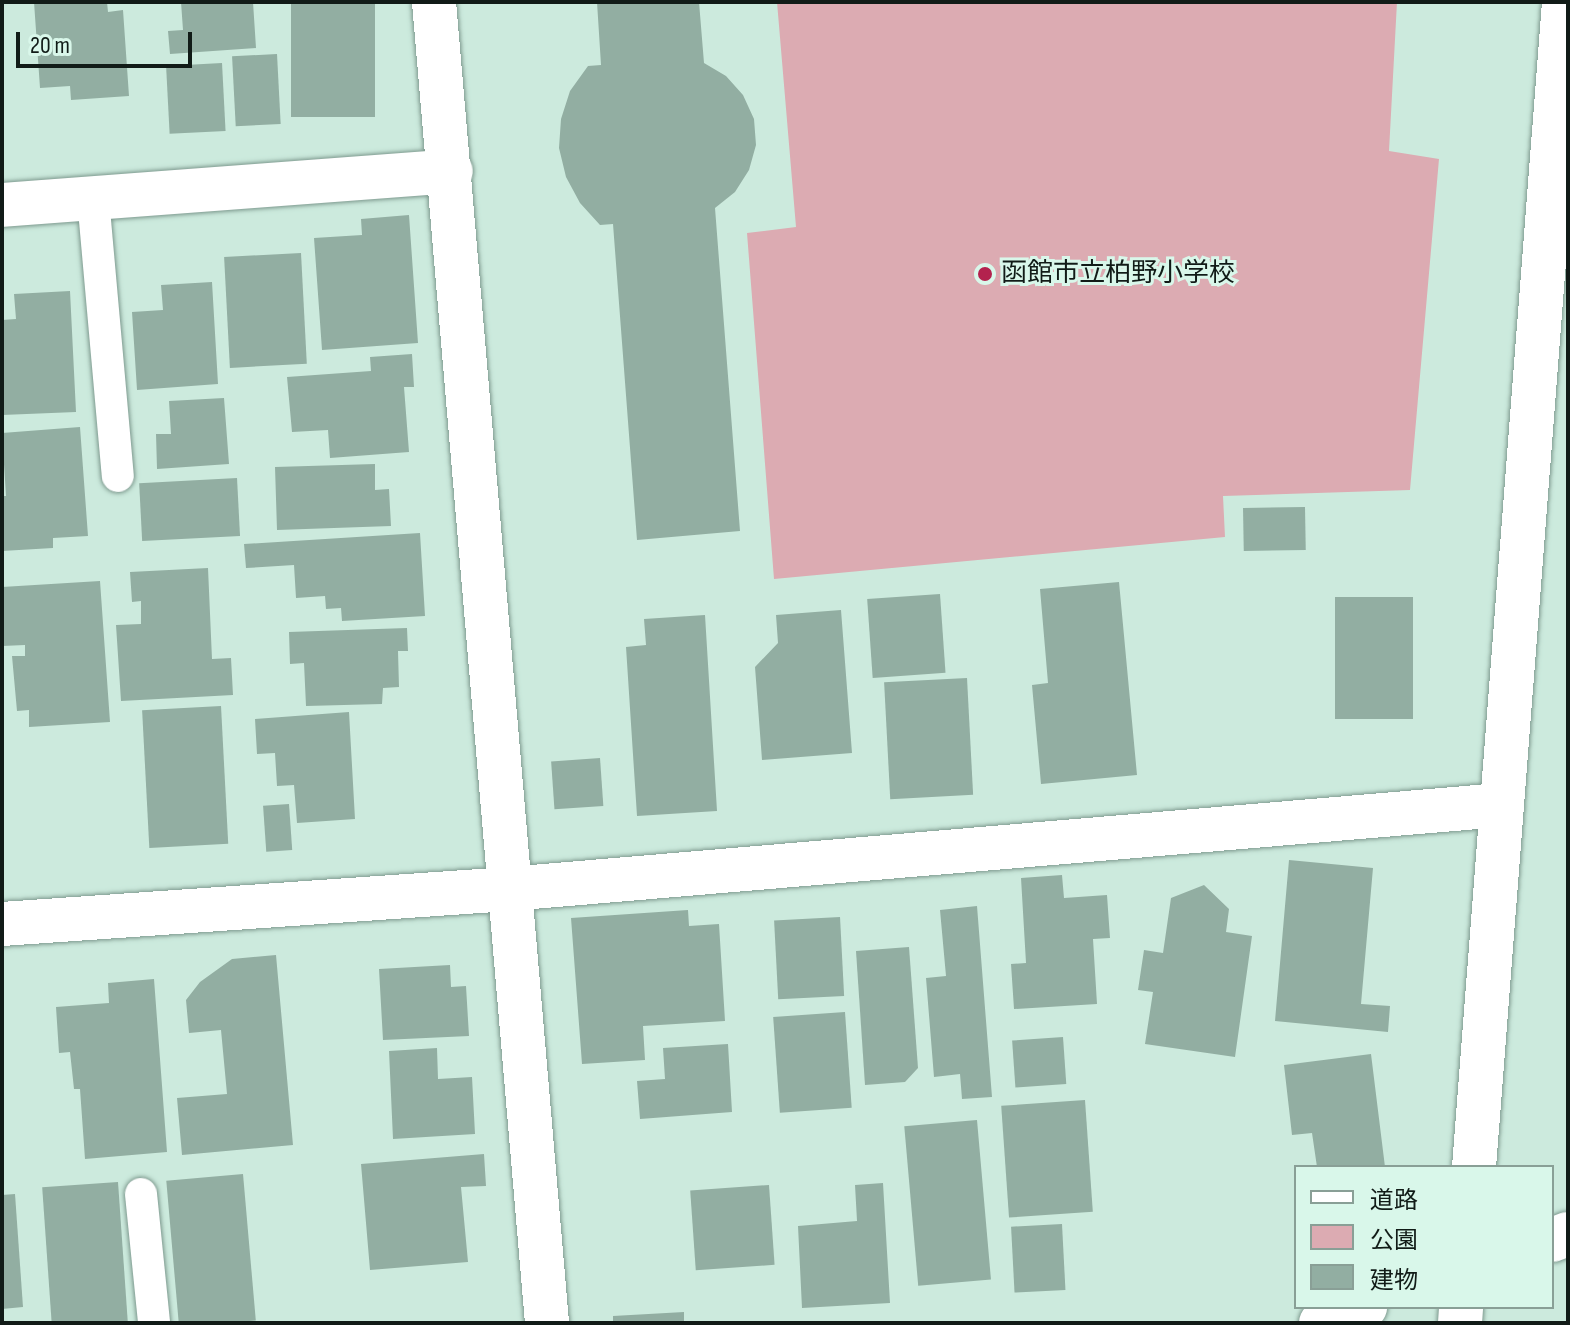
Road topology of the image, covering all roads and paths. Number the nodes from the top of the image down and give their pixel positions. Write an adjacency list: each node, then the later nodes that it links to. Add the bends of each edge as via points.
1 (434, 2): 3 (street)
2 (1564, 2): 7 (street)
3 (451, 171): 4 (street); 8 (street)
4 (93, 198): 5 (street); 6 (lane)
5 (2, 205)
6 (118, 476)
7 (1501, 805): 8 (street); 10 (street)
8 (509, 889): 9 (street); 14 (street)
9 (2, 924)
10 (1474, 1165)
11 (141, 1194): 13 (lane)
12 (1360, 1309): 15 (street)
13 (154, 1323)
14 (547, 1323)
15 (1321, 1323)

